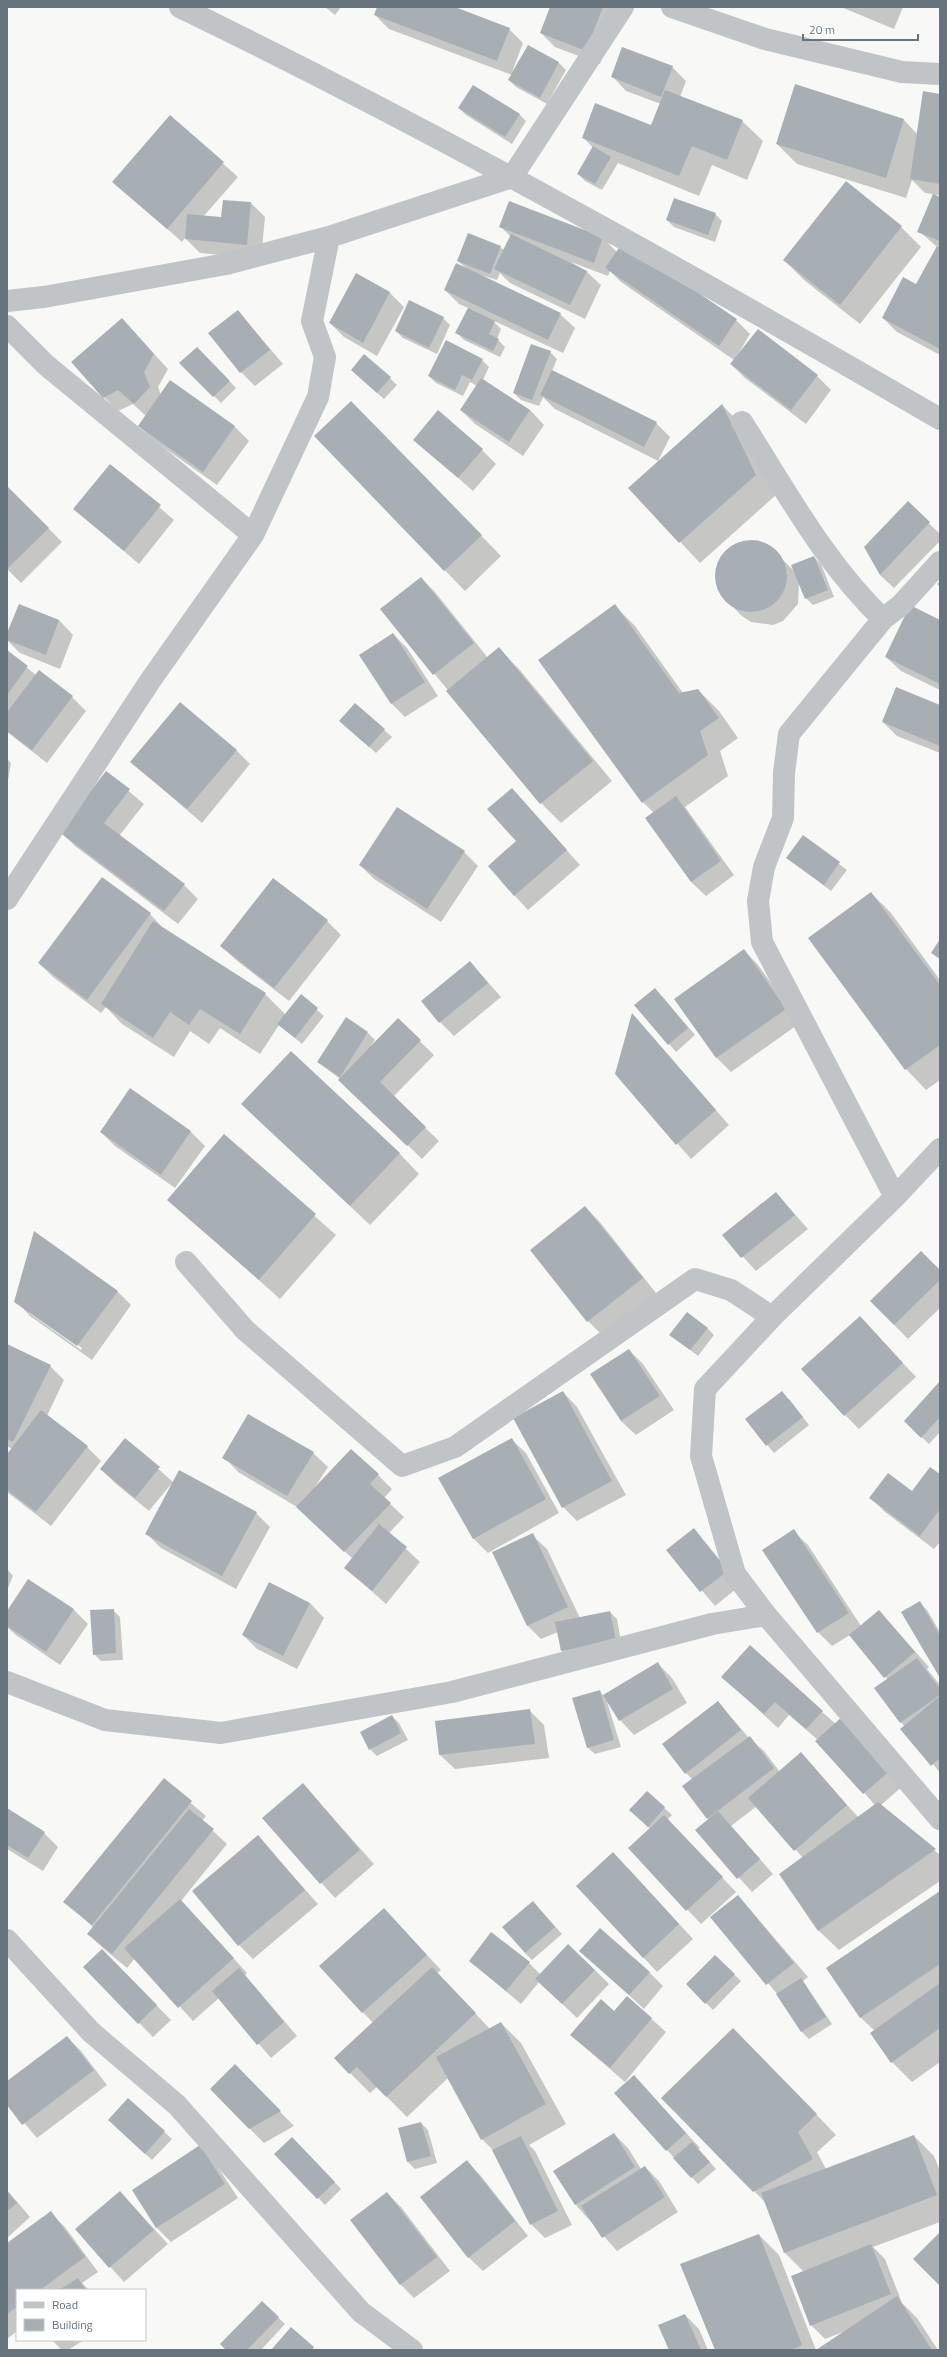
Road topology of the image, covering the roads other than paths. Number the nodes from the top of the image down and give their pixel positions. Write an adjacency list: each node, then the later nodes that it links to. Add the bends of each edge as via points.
1 (180, 7): 5 (street)
2 (622, 7): 5 (street)
3 (672, 7): 4 (street, via 765,39 902,72)
4 (940, 74)
5 (512, 177): 6 (street); 9 (street, via 758,313)
6 (329, 237): 7 (street, via 226,264 44,297); 11 (street, via 312,321 325,356 318,397)
7 (7, 301)
8 (7, 326): 11 (street, via 46,365)
9 (940, 419)
10 (742, 422): 13 (street, via 859,597)
11 (253, 535): 14 (street, via 150,681)
12 (940, 562): 13 (street, via 901,606)
13 (883, 619): 16 (street, via 788,734 783,818 764,867 758,901 762,942)
14 (7, 899)
15 (940, 1150): 16 (street)
16 (895, 1197): 18 (street)
17 (186, 1262): 18 (street, via 245,1330 402,1466 455,1447 695,1279 731,1290)
18 (772, 1316): 19 (street, via 705,1389 701,1456 735,1574)
19 (766, 1614): 20 (street, via 712,1624 452,1692 221,1733 105,1720); 21 (street)
20 (7, 1682)
21 (940, 1819)
22 (7, 1940): 23 (street, via 91,2032 177,2105 361,2312)
23 (412, 2350)

